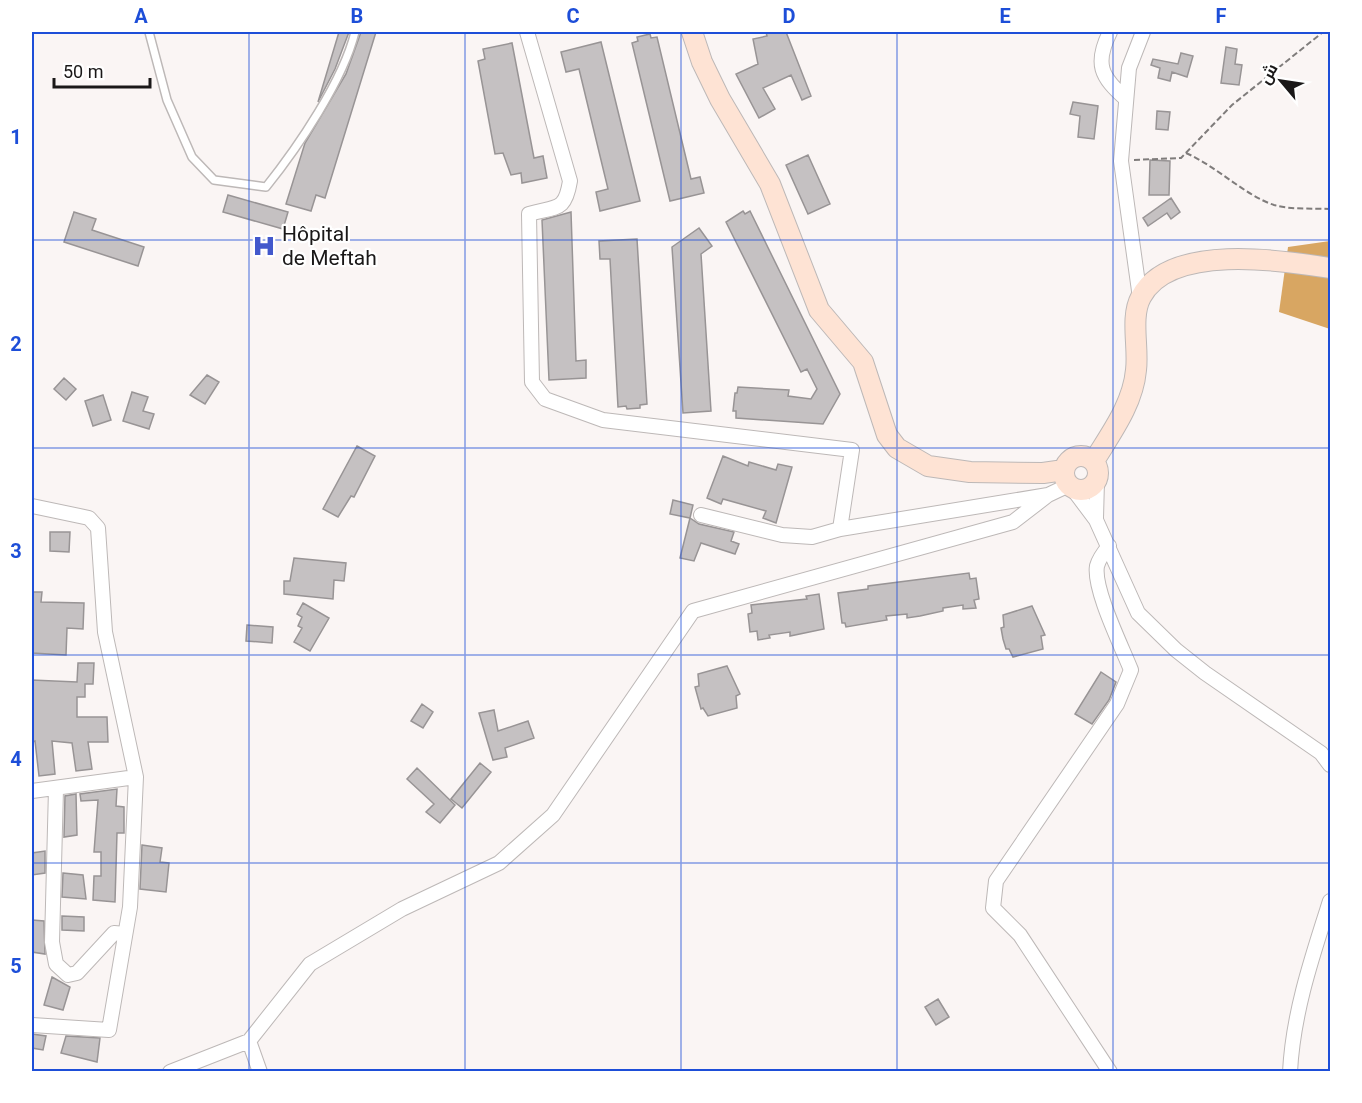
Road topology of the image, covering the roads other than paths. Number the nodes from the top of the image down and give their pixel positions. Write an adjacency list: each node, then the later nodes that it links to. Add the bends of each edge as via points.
1 (149, 32): 2 (lane, via 167,100 192,157 214,180 266,187 297,147 350,51)
2 (355, 32)
3 (527, 32): 17 (street, via 570,181 563,205 529,214 532,382 544,399 603,420 852,450)
4 (692, 32): 11 (main road, via 720,99 770,184 819,310 863,362 887,435 897,448 928,466 970,472 1043,473)
5 (1110, 32): 7 (street, via 1101,60 1102,74)
6 (1143, 32): 7 (street, via 1129,68)
7 (1126, 99): 9 (street, via 1120,161)
8 (1330, 268): 9 (main road, via 1277,261 1194,263 1160,276)
9 (1140, 298): 10 (main road, via 1134,385 1124,411)
10 (1094, 461): 11 (main road, via 1079,456 1069,461); 12 (main road)
11 (1068, 481): 12 (main road, via 1083,491); 13 (street); 16 (street)
12 (1097, 481): 16 (street)
13 (1048, 495): 17 (street); 26 (street, via 1013,522 693,611 553,815 498,863 402,909 310,964)
14 (32, 506): 20 (street, via 89,518 98,528 105,632)
15 (701, 515): 17 (street, via 782,535 812,537)
16 (1096, 520): 18 (street)
17 (840, 529)
18 (1109, 546): 19 (street, via 1138,613 1146,621 1176,650 1321,753); 29 (street, via 1100,557 1097,574 1131,670 1117,704 996,881 993,908 1020,935)
19 (1330, 765)
20 (136, 777): 21 (street); 24 (street, via 130,907)
21 (56, 789): 22 (street); 24 (street, via 52,942 56,964 68,975 77,973 114,933)
22 (32, 791)
23 (1330, 901): 30 (street, via 1306,975)
24 (125, 934): 25 (street, via 109,1030)
25 (32, 1025)
26 (249, 1041): 27 (street); 28 (street)
27 (170, 1071)
28 (260, 1071)
29 (1110, 1071)
30 (1290, 1071)

